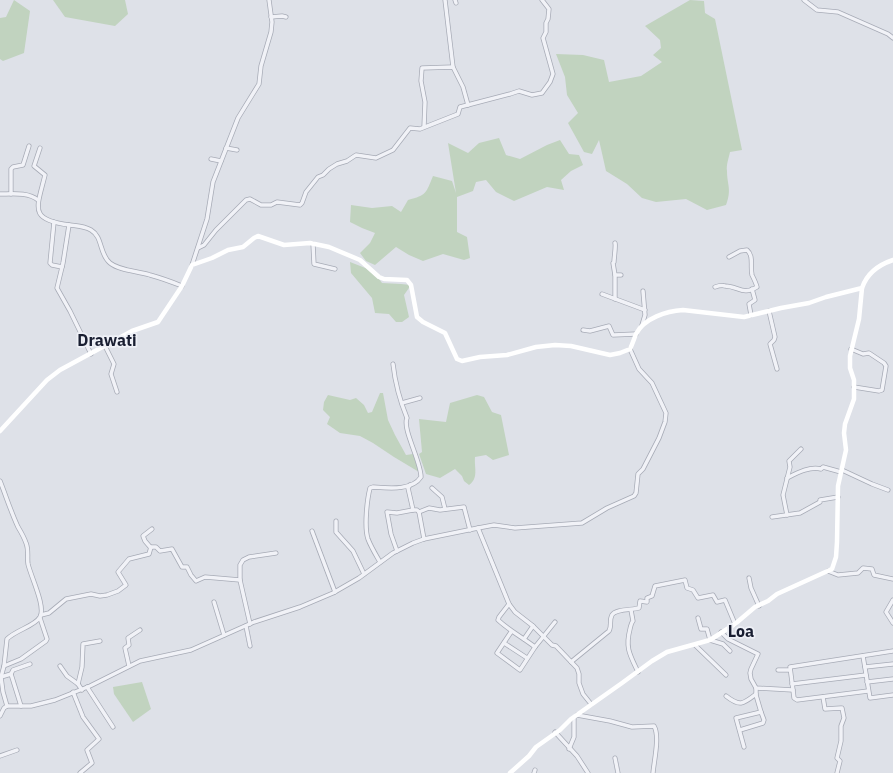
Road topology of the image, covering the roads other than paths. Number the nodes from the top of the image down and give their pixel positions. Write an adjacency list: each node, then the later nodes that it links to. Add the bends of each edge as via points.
1 (269, 0): 5 (street)
2 (445, 0): 8 (street)
3 (542, 0): 9 (street, via 549,9 543,38 553,74 550,82 540,94 531,95 519,91)
4 (804, 0): 7 (street, via 817,10 841,13)
5 (271, 17): 6 (street); 13 (street, via 271,32 260,66 259,84 238,118)
6 (286, 17)
7 (893, 38)
8 (453, 67): 9 (street); 10 (street, via 422,68)
9 (468, 105): 10 (street, via 460,108 458,114)
10 (424, 127): 24 (street, via 409,128 395,149 377,157 354,156 329,169 318,177 300,205 277,202 261,205 245,200 204,245)
11 (29, 146): 18 (street, via 23,165 11,168)
12 (40, 148): 19 (street, via 34,167 45,175)
13 (226, 148): 14 (street); 16 (street)
14 (237, 150)
15 (211, 159): 16 (street)
16 (221, 161): 24 (street, via 213,182 207,219)
17 (0, 194): 18 (street)
18 (11, 194): 19 (street, via 27,195)
19 (38, 200): 20 (street, via 40,214 45,220)
20 (54, 222): 21 (street); 28 (street, via 50,263)
21 (69, 225): 28 (street); 32 (street, via 82,226 93,231 104,258 112,265)
22 (615, 243): 30 (street)
23 (313, 244): 27 (street, via 284,245 258,236 243,247 228,250); 29 (street, via 314,264); 46 (street, via 330,247 354,257 384,279 407,280 411,285 417,318 445,334 459,360 508,355 536,347 556,345 610,355)
24 (198, 248): 27 (street)
25 (729, 257): 35 (street, via 740,251 749,251 757,286)
26 (893, 260): 34 (street, via 871,271)
27 (192, 265): 32 (street)
28 (62, 267): 48 (street, via 57,289)
29 (335, 269)
30 (615, 275): 31 (street); 38 (street)
31 (621, 275)
32 (182, 286): 45 (street, via 158,322 136,329)
33 (715, 287): 35 (street, via 727,286 742,291)
34 (862, 288): 40 (street); 47 (street, via 859,319)
35 (752, 289): 41 (street, via 755,300 749,304)
36 (643, 291): 39 (street)
37 (602, 294): 38 (street)
38 (615, 299): 39 (street)
39 (645, 310): 42 (street)
40 (769, 311): 41 (street); 50 (street, via 775,337 770,344)
41 (751, 316): 42 (street, via 683,310 648,321)
42 (641, 328): 44 (street)
43 (583, 330): 44 (street, via 590,331 610,326 613,335)
44 (636, 334): 46 (street)
45 (105, 346): 48 (street); 52 (street, via 114,364 111,374)
46 (630, 349): 72 (street, via 639,369 652,383 666,413 659,438 638,474 634,496 582,523 515,528 494,525)
47 (851, 349): 51 (street, via 849,363); 51 (street, via 862,354 869,353 886,366 882,390)
48 (91, 354): 55 (street, via 52,375)
49 (393, 364): 54 (street)
50 (777, 369)
51 (854, 387): 57 (street, via 854,398 845,424 846,450)
52 (116, 392)
53 (420, 398): 54 (street)
54 (402, 403): 60 (street, via 421,470 420,479)
55 (0, 431)
56 (801, 448): 58 (street, via 790,460)
57 (841, 471): 58 (street, via 816,467); 63 (street); 64 (street)
58 (787, 478): 68 (street, via 783,497)
59 (0, 481): 62 (street)
60 (410, 485): 66 (street, via 408,488); 79 (street, via 370,489 367,534)
61 (432, 488): 65 (street, via 442,497)
62 (1, 489): 91 (street, via 26,544 29,566 40,599)
63 (888, 490)
64 (838, 497): 68 (street, via 820,500 800,513); 80 (street, via 836,557 832,569)
65 (445, 509): 67 (street, via 429,508); 73 (street, via 464,508)
66 (413, 510): 67 (street); 77 (street, via 387,512)
67 (419, 512): 75 (street)
68 (787, 515): 69 (street)
69 (772, 517)
70 (336, 521): 81 (street, via 336,532 353,551)
71 (152, 528): 76 (street, via 143,536)
72 (478, 528): 73 (street); 88 (street)
73 (470, 530): 75 (street)
74 (312, 531): 85 (street)
75 (424, 539): 77 (street)
76 (151, 548): 84 (street, via 156,547 160,551 171,549 196,581 205,577); 91 (street, via 149,554 128,560 118,572 126,585 118,592 66,599)
77 (397, 551): 79 (street)
78 (276, 553): 84 (street, via 243,560 239,568)
79 (380, 562): 81 (street)
80 (828, 571): 83 (street, via 840,575 858,573 863,568 872,569 874,575); 89 (street, via 786,589)
81 (364, 574): 85 (street)
82 (749, 578): 89 (street)
83 (893, 579)
84 (240, 580): 96 (street)
85 (335, 592): 96 (street)
86 (893, 600): 94 (street, via 886,612)
87 (214, 602): 101 (street)
88 (509, 604): 97 (street); 99 (street, via 498,620)
89 (759, 606): 95 (street)
90 (631, 610): 95 (street, via 639,608 640,601 647,602 655,586 685,580 687,588 693,590 698,598 713,595 717,601 726,600); 114 (street, via 614,613 611,616 610,631); 125 (street, via 634,621 627,637 632,660)
91 (40, 617): 117 (street, via 7,639); 117 (street, via 46,641 20,660)
92 (698, 618): 104 (street, via 701,629 707,629)
93 (555, 622): 102 (street)
94 (893, 623)
95 (735, 624): 100 (street)
96 (248, 625): 101 (street); 108 (street)
97 (533, 626): 102 (street); 103 (street)
98 (140, 630): 120 (street, via 129,637 129,645 125,648)
99 (511, 632): 103 (street); 106 (street)
100 (722, 632): 104 (street); 134 (street, via 728,639 758,654 750,673)
101 (224, 635): 120 (street, via 191,650 140,661)
102 (544, 637): 109 (street); 114 (street)
103 (524, 639): 109 (street)
104 (710, 640): 107 (street); 110 (street, via 724,644)
105 (100, 641): 131 (street, via 82,644 82,666)
106 (504, 642): 113 (street); 113 (street, via 497,654 520,670)
107 (695, 645): 125 (street, via 667,652); 126 (street)
108 (250, 646)
109 (535, 647): 113 (street)
110 (730, 651)
111 (893, 651): 112 (street)
112 (863, 656): 121 (street); 123 (street, via 790,667)
113 (527, 658)
114 (571, 662): 143 (street, via 579,671 579,683 583,694)
115 (30, 664): 124 (street)
116 (893, 664): 121 (street)
117 (4, 666): 128 (street)
118 (10, 666): 124 (street)
119 (60, 666): 131 (street, via 67,676)
120 (129, 666): 133 (street)
121 (865, 667): 127 (street)
122 (778, 670): 123 (street)
123 (790, 670): 132 (street)
124 (12, 672): 128 (street); 145 (street)
125 (638, 672): 143 (street)
126 (726, 675)
127 (866, 675): 130 (street); 132 (street)
128 (1, 677): 144 (street)
129 (893, 679): 130 (street)
130 (867, 682): 137 (street)
131 (78, 684): 135 (street)
132 (792, 684): 136 (street)
133 (87, 687): 135 (street); 149 (street)
134 (756, 688): 136 (street); 139 (street)
135 (82, 690): 138 (street)
136 (793, 690): 142 (street, via 795,700)
137 (868, 691): 140 (street, via 870,698); 142 (street)
138 (73, 692): 145 (street, via 55,700); 157 (street, via 83,716 99,739 87,750 92,763)
139 (756, 694): 141 (street, via 742,703 736,703); 146 (street)
140 (893, 695)
141 (726, 696)
142 (824, 697): 162 (street, via 826,709 842,709 844,718 837,757 840,761)
143 (591, 704): 148 (street)
144 (8, 706): 145 (street); 147 (street)
145 (21, 706)
146 (761, 712): 150 (street, via 764,723); 150 (street, via 737,717)
147 (0, 716)
148 (575, 716): 151 (street); 153 (street, via 574,737); 161 (street, via 632,727 654,726 656,745)
149 (113, 727)
150 (740, 730): 152 (street)
151 (555, 732): 153 (street); 158 (street)
152 (744, 747)
153 (569, 749): 159 (street)
154 (17, 750): 155 (street)
155 (0, 756)
156 (615, 758): 160 (street)
157 (80, 773)
158 (510, 773)
159 (588, 773)
160 (618, 773)
161 (652, 773)
162 (837, 773)

